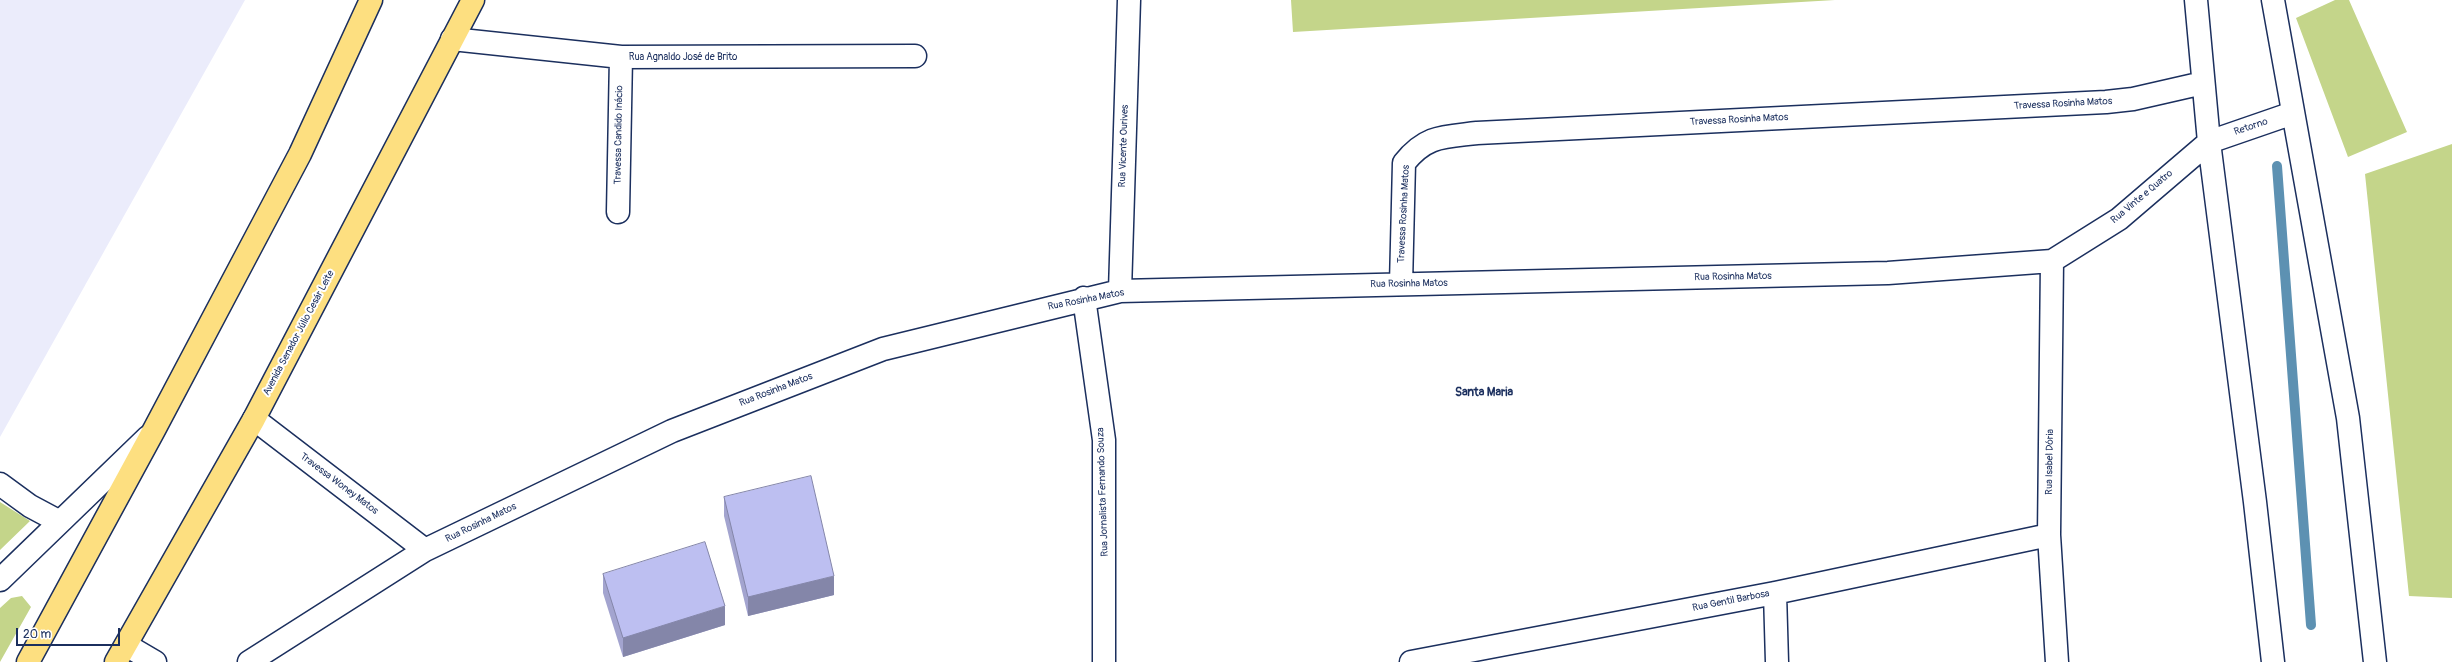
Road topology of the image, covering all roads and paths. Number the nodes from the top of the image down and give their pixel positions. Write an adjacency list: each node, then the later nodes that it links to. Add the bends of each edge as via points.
1 (371, 0): 18 (main road, via 300,154)
2 (473, 0): 6 (main road, Avenida Senador Júlio Cesár Leite)
3 (1129, 0): 15 (street, Rua Vicente Ourives)
4 (2196, 0): 9 (street)
5 (2273, 0): 10 (street)
6 (452, 39): 8 (street, Rua Agnaldo José de Brito); 17 (main road, Avenida Senador Júlio Cesár Leite)
7 (915, 56): 8 (street, Rua Agnaldo José de Brito)
8 (621, 57): 12 (street, Travessa Candido Inácio)
9 (2203, 83): 11 (street); 14 (street, Travessa Rosinha Matos, via 2133,99 2106,102 1438,137 1416,149 1404,164)
10 (2293, 113): 11 (street, Retorno); 35 (street, via 2348,418)
11 (2208, 142): 13 (street, Rua Vinte e Quatro, via 2119,218); 34 (street)
12 (618, 212)
13 (2052, 261): 14 (street, Rua Rosinha Matos, via 1888,273); 21 (street, Rua Isabel Dória)
14 (1401, 284): 15 (street, Rua Rosinha Matos)
15 (1120, 291): 16 (street, Rua Rosinha Matos)
16 (1084, 298): 22 (street, Rua Rosinha Matos, via 883,349 672,431); 30 (street, Rua Jornalista Fernando Souza, via 1104,440)
17 (254, 419): 22 (street, Travessa Woney Matos); 25 (main road, Avenida Senador Júlio Cesár Leite)
18 (154, 430): 20 (street); 27 (main road)
19 (0, 484): 20 (street, via 30,506)
20 (60, 522): 23 (street)
21 (2049, 535): 24 (street, Rua Gentil Barbosa); 33 (street, Rua Isabel Dória)
22 (424, 550): 29 (street, Rua Rosinha Matos)
23 (0, 580)
24 (1775, 593): 26 (street, Rua Gentil Barbosa); 32 (street)
25 (121, 653): 28 (street)
26 (1438, 659): 31 (street, Rua Gentil Barbosa)
27 (28, 662)
28 (155, 662)
29 (249, 662)
30 (1104, 662)
31 (1411, 662)
32 (1777, 662)
33 (2057, 662)
34 (2273, 662)
35 (2375, 662)

